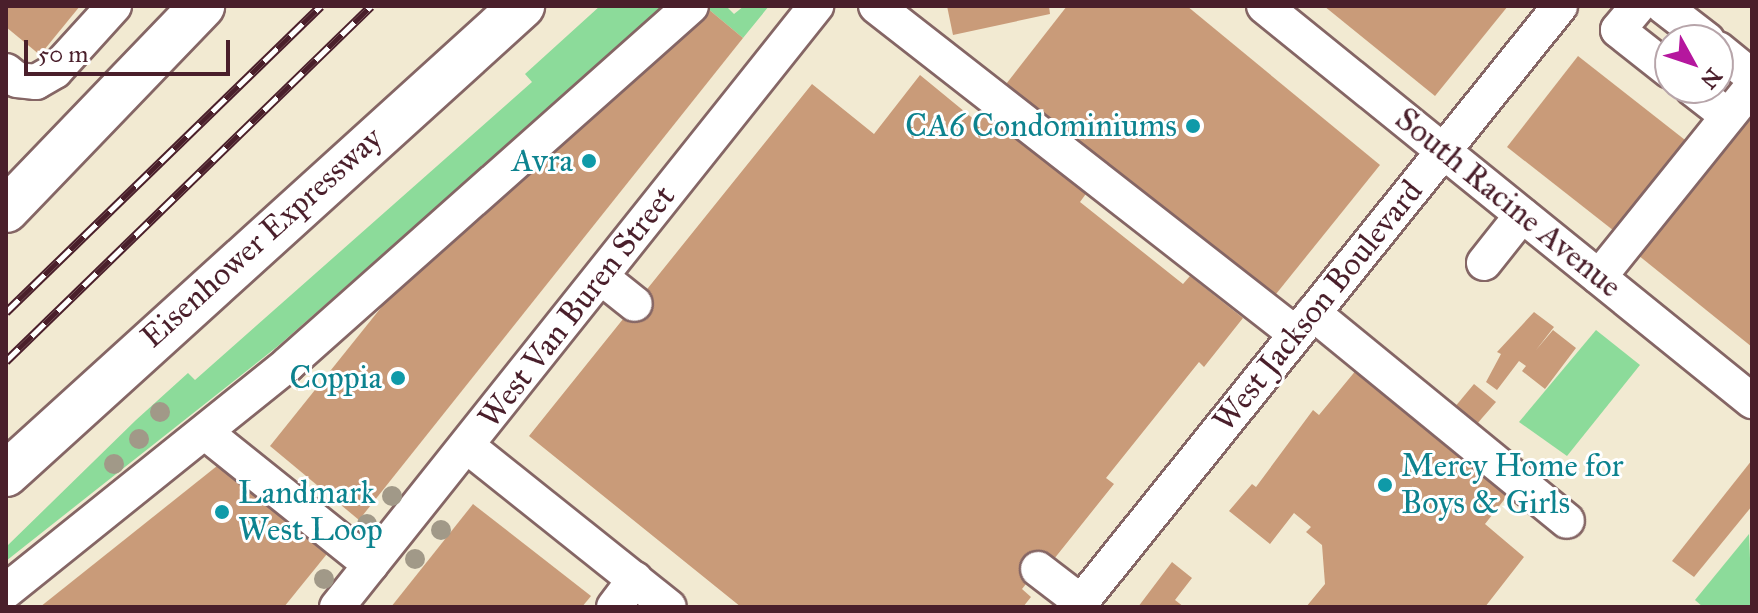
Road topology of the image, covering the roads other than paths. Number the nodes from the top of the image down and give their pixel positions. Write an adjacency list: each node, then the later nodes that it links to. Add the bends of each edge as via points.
1 (114, 6): 14 (street, via 55,71 36,82 17,80)
2 (202, 6): 16 (highway)
3 (522, 6): 26 (highway, Eisenhower Expressway)
4 (691, 6): 24 (street)
5 (816, 6): 19 (street, West Van Buren Street)
6 (876, 6): 22 (street)
7 (1264, 6): 15 (street, South Racine Avenue)
8 (1560, 6): 15 (street, West Jackson Boulevard)
9 (1638, 6): 12 (street, via 1618,30)
10 (1663, 6): 11 (street)
11 (1686, 24)
12 (1654, 58)
13 (1738, 68): 20 (street)
14 (6, 71)
15 (1443, 152): 17 (street, South Racine Avenue); 22 (street, West Jackson Boulevard)
16 (6, 210)
17 (1522, 215): 18 (street); 20 (street, South Racine Avenue)
18 (1484, 263)
19 (601, 277): 21 (street); 25 (street, West Van Buren Street)
20 (1599, 277): 23 (street, South Racine Avenue)
21 (635, 304)
22 (1304, 324): 27 (street); 32 (street, West Jackson Boulevard)
23 (1746, 384)
24 (206, 433): 28 (street); 31 (street)
25 (467, 446): 28 (street, West Van Buren Street); 30 (street)
26 (6, 474)
27 (1567, 521)
28 (371, 565): 33 (street, West Van Buren Street)
29 (1038, 569): 32 (street)
30 (635, 579): 34 (street); 35 (street)
31 (6, 591)
32 (1079, 604)
33 (341, 606)
34 (614, 607)
35 (669, 607)

